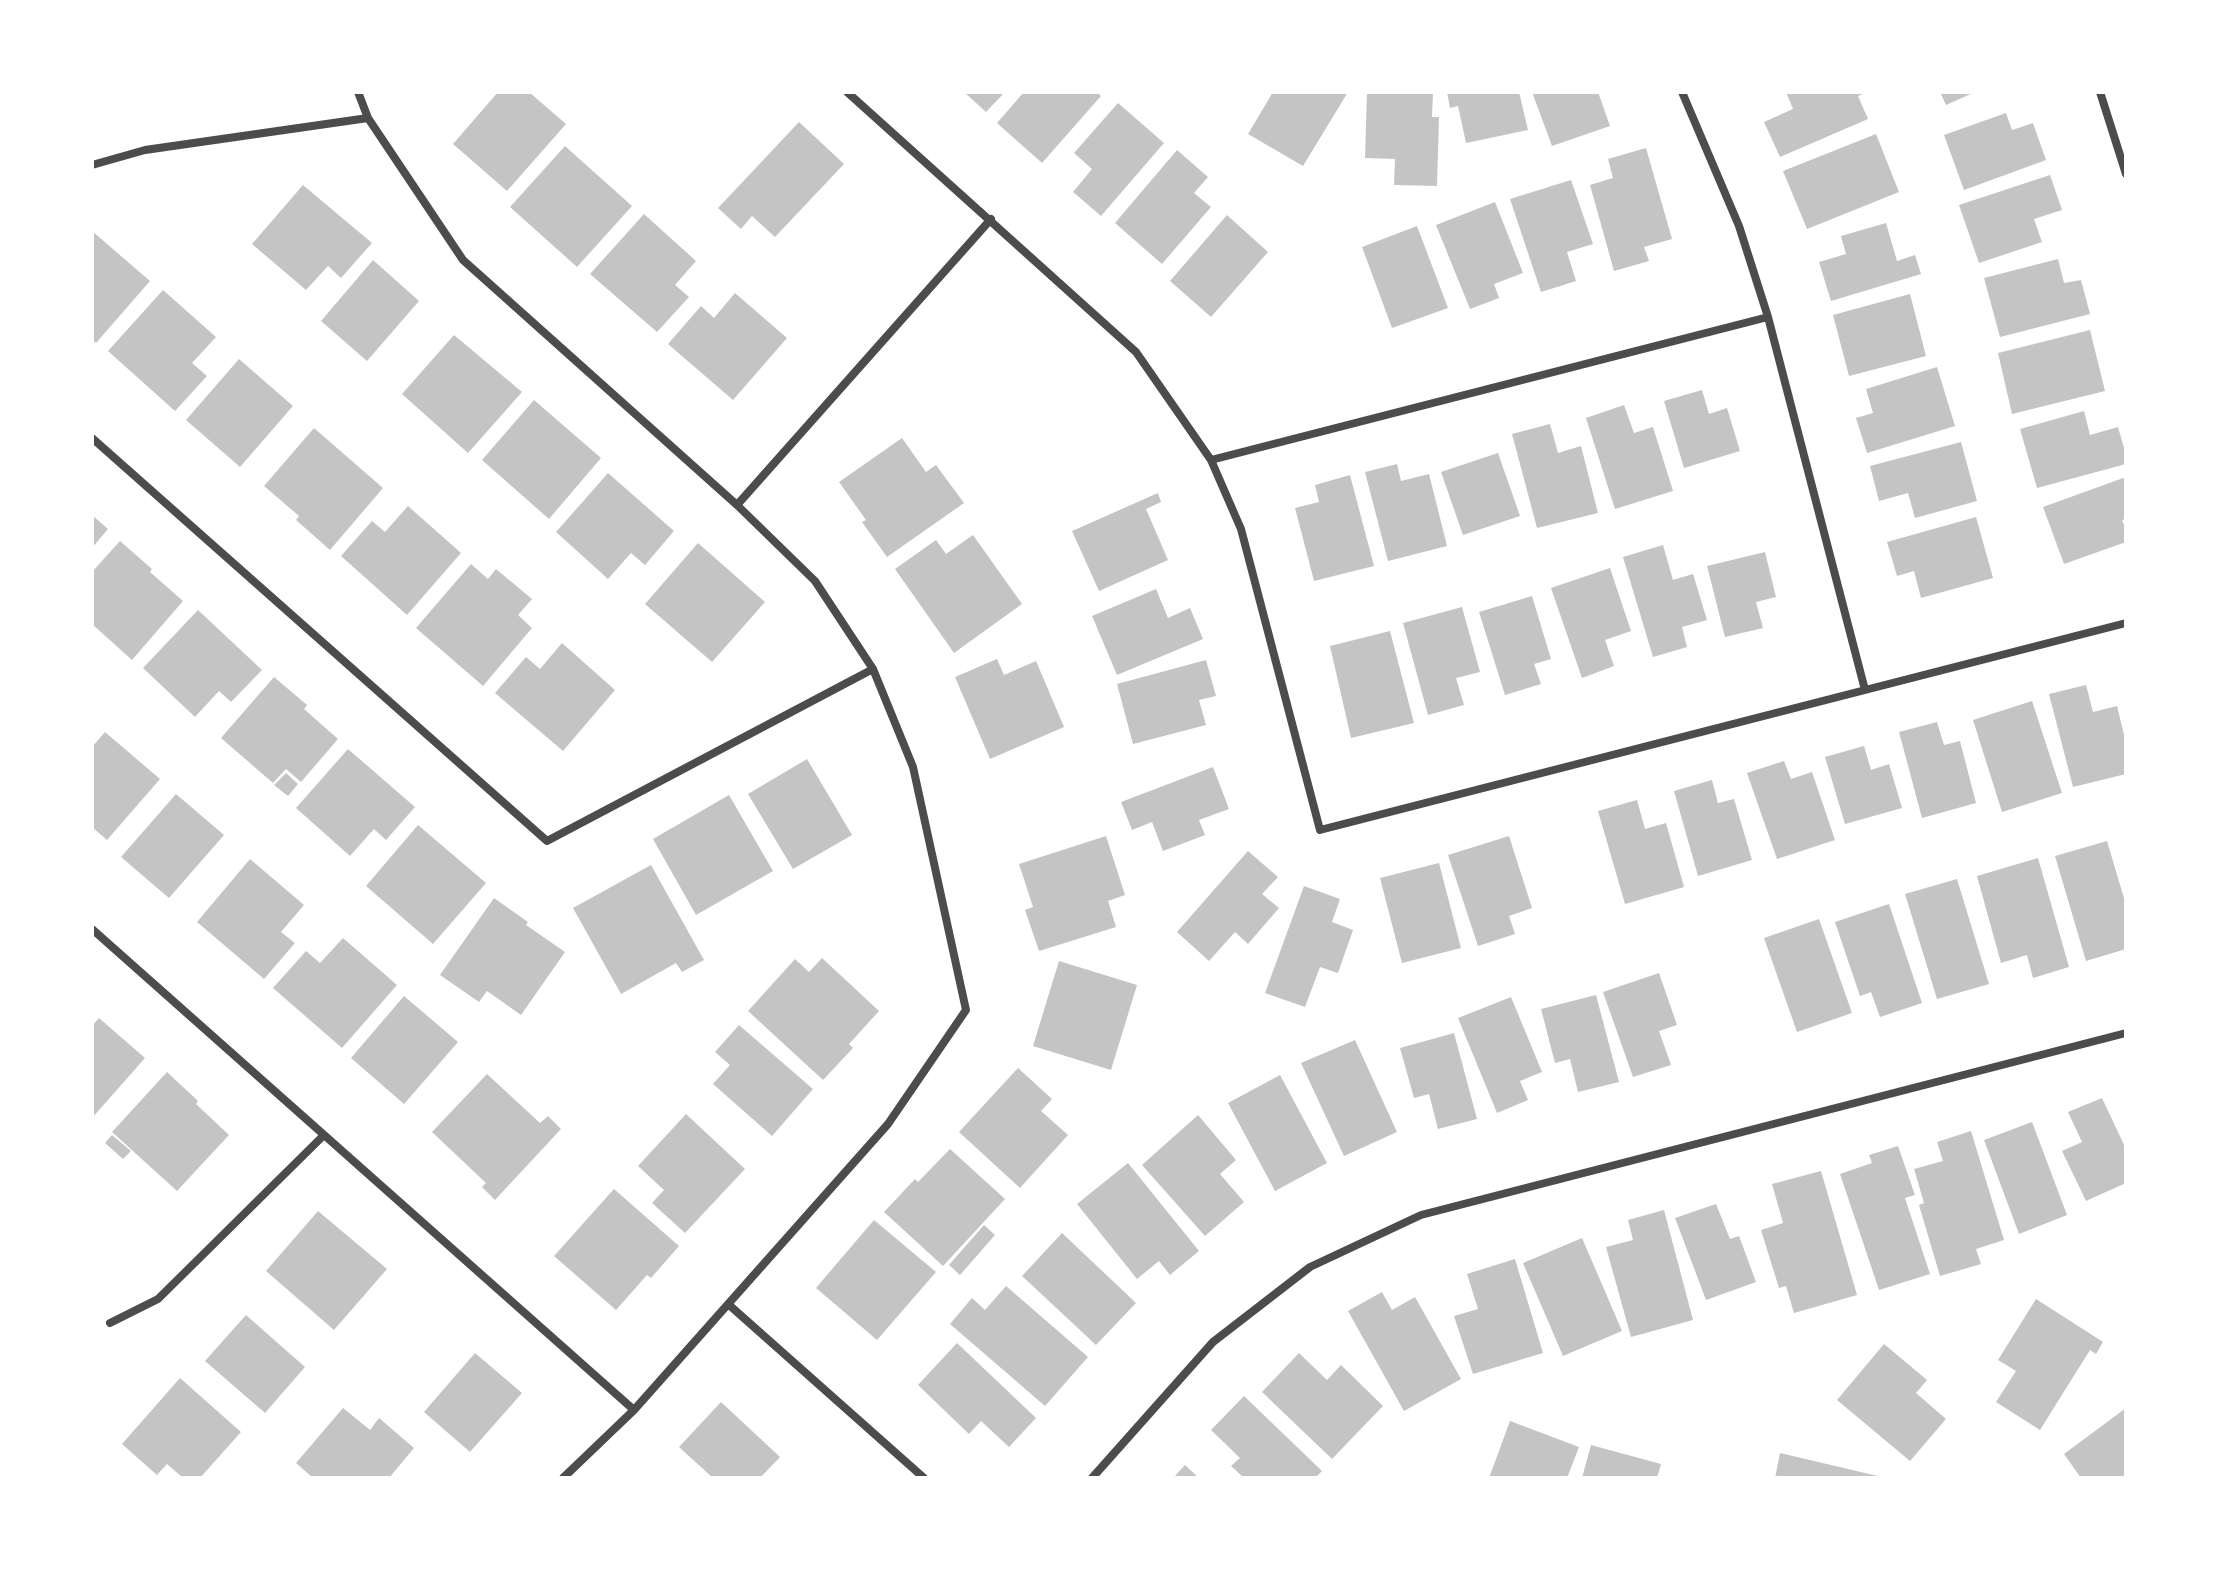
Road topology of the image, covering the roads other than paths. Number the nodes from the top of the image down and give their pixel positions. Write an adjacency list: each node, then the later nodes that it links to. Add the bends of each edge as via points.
1 (358, 92): 5 (street)
2 (847, 92): 8 (street)
3 (1682, 92): 9 (street, via 1739,226)
4 (2100, 92): 7 (street)
5 (368, 118): 6 (street, via 145,150); 12 (street, via 463,260)
6 (92, 165)
7 (2126, 174)
8 (991, 219): 11 (street, via 1136,352); 12 (street)
9 (1768, 317): 11 (street); 15 (street)
10 (92, 438): 14 (street, via 547,841)
11 (1211, 460): 15 (street, via 1241,529 1320,830)
12 (737, 505): 14 (street, via 815,581)
13 (2126, 623): 15 (street)
14 (873, 669): 19 (street, via 913,767 966,1010 888,1124)
15 (1865, 690)
16 (92, 929): 18 (street)
17 (2126, 1033): 24 (street, via 1421,1215 1310,1267 1213,1342)
18 (324, 1135): 20 (street, via 158,1299); 21 (street)
19 (728, 1304): 21 (street); 23 (street)
20 (110, 1323)
21 (634, 1410): 22 (street)
22 (563, 1478)
23 (924, 1478)
24 (1092, 1478)

